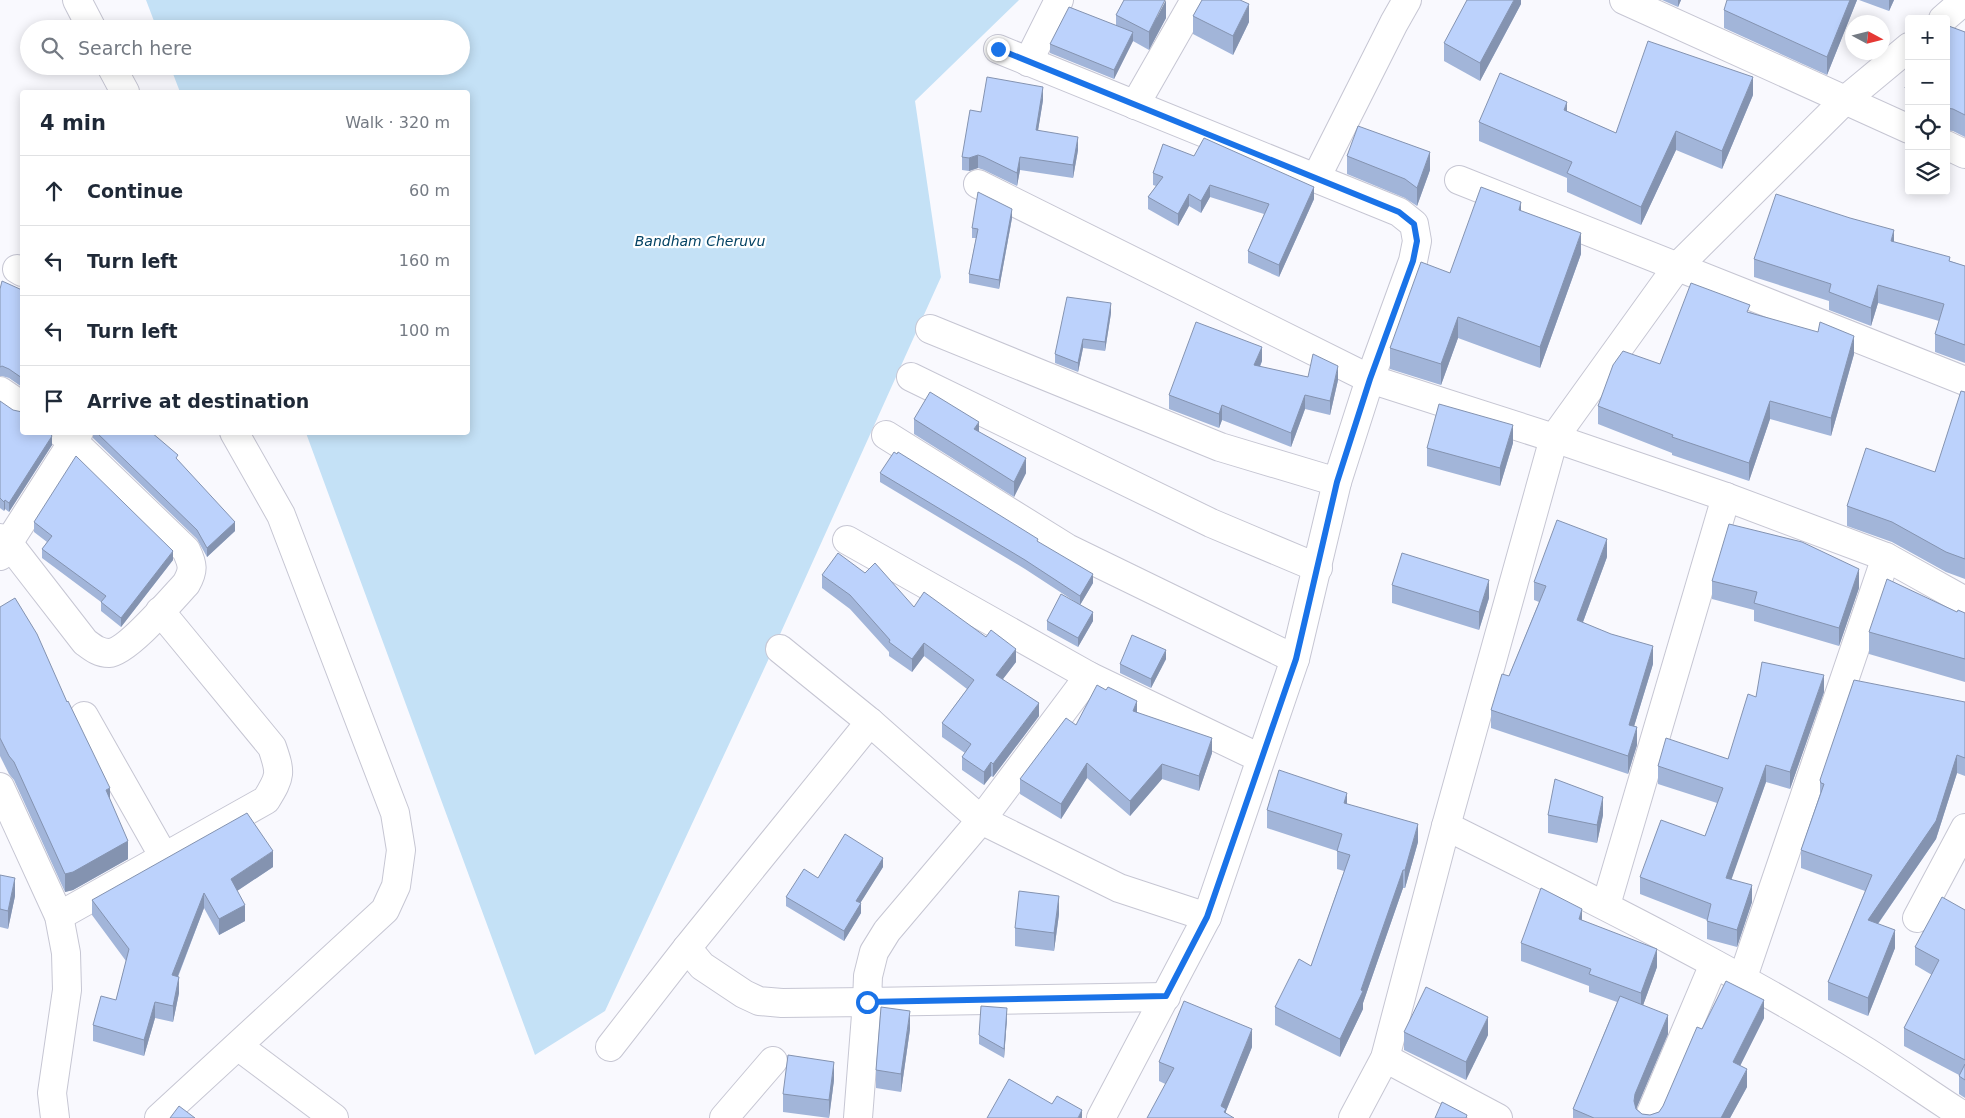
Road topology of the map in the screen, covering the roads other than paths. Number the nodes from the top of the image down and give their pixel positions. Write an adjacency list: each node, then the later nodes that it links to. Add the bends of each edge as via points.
1 (76, 0): 8 (street)
2 (1059, 0): 11 (street)
3 (1195, 0): 15 (street)
4 (1407, 0): 19 (street)
5 (1624, 0): 14 (street)
6 (1965, 0): 7 (street)
7 (1948, 15)
8 (87, 20)
9 (998, 49): 11 (street)
10 (1905, 50): 14 (street)
11 (1028, 62): 15 (street)
12 (116, 75): 13 (street)
13 (124, 90)
14 (1844, 101): 16 (street); 22 (street)
15 (1135, 105): 19 (street)
16 (1905, 127)
17 (1950, 148): 18 (street)
18 (1965, 154)
19 (1316, 178): 25 (street, via 1399,212 1414,224 1417,241 1413,261)
20 (1459, 180): 22 (street)
21 (978, 184): 25 (street)
22 (1677, 267): 26 (street); 32 (street)
23 (930, 329): 33 (street, via 1220,447)
24 (911, 377): 38 (street, via 1211,523)
25 (1370, 379): 32 (street); 33 (street)
26 (1965, 381)
27 (0, 391): 28 (street)
28 (20, 405)
29 (236, 435): 61 (street, via 281,515 395,813 401,850 396,886 385,910)
30 (886, 435): 42 (street, via 1067,548)
31 (71, 436): 36 (street); 40 (street, via 186,550 193,563 186,584)
32 (1554, 438): 34 (street); 49 (street)
33 (1337, 482): 38 (street)
34 (1726, 497): 37 (street); 52 (street)
35 (848, 540): 43 (street)
36 (3, 546): 40 (street, via 85,642 98,651 110,653 126,646)
37 (1886, 558): 39 (street); 58 (street)
38 (1318, 568): 42 (street)
39 (1965, 601)
40 (160, 611): 51 (street, via 272,747 278,765 278,782 266,800)
41 (780, 649): 45 (street)
42 (1296, 659): 46 (street)
43 (1089, 676): 46 (street); 48 (street)
44 (84, 716): 51 (street)
45 (870, 722): 48 (street); 56 (street)
46 (1260, 758): 54 (street)
47 (0, 787): 53 (street)
48 (980, 820): 54 (street, via 1119,888); 60 (street, via 886,931 874,952 868,976)
49 (1446, 826): 52 (street); 63 (street)
50 (1965, 828): 55 (street)
51 (164, 857): 53 (street)
52 (1606, 905): 57 (street)
53 (60, 916): 66 (street, via 67,990 52,1093)
54 (1207, 917): 59 (street)
55 (1918, 918)
56 (687, 948): 60 (street, via 702,966 759,1001); 62 (street)
57 (1714, 964): 58 (street); 74 (street)
58 (1742, 980): 65 (street, via 1867,1052)
59 (1166, 996): 60 (street); 71 (street)
60 (867, 1002): 70 (street)
61 (238, 1046): 67 (street); 68 (street)
62 (610, 1047)
63 (1385, 1058): 72 (street); 73 (street)
64 (772, 1061): 69 (street)
65 (1965, 1117)
66 (55, 1118)
67 (159, 1118)
68 (334, 1118)
69 (724, 1118)
70 (858, 1118)
71 (1101, 1118)
72 (1353, 1118)
73 (1498, 1118)
74 (1649, 1118)

